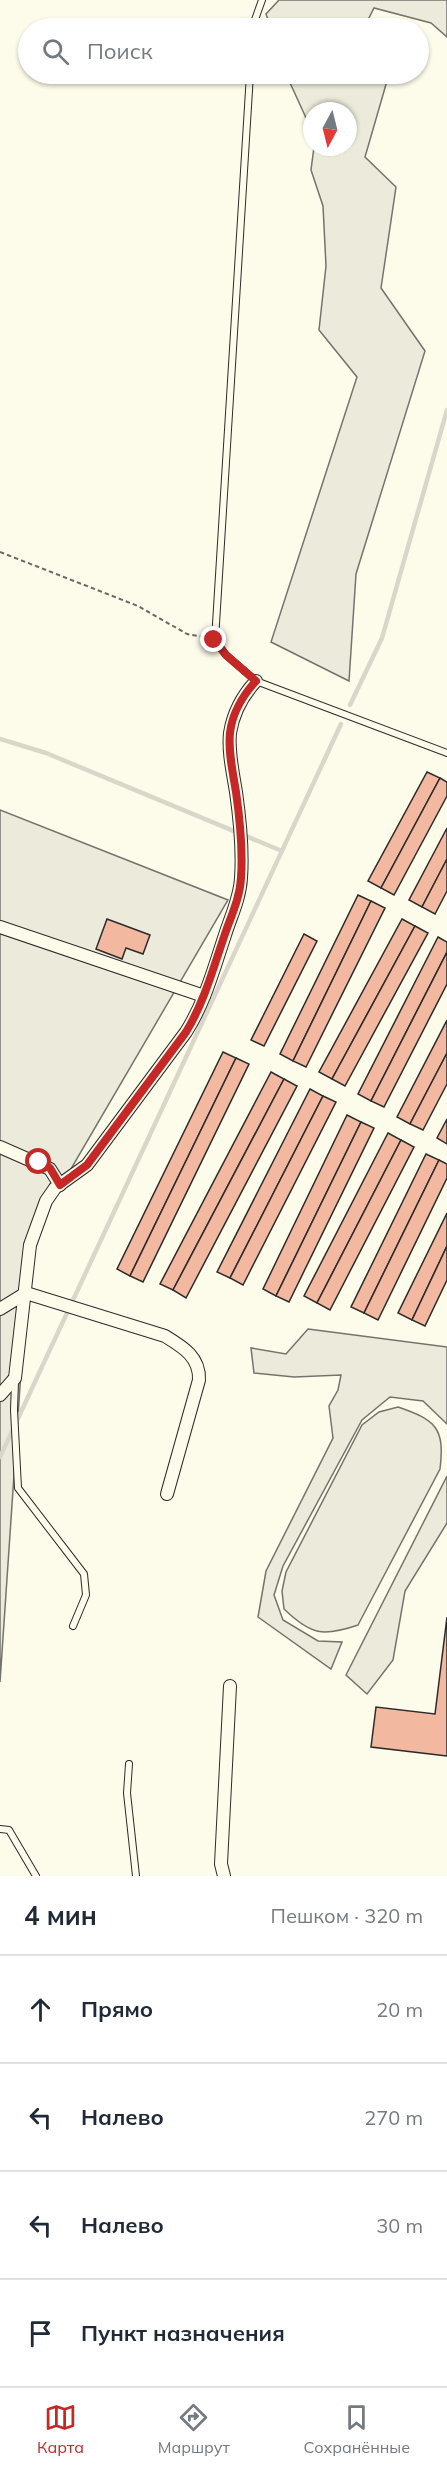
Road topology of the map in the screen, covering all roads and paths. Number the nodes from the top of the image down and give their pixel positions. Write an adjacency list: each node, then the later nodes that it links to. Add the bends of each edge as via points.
1 (262, 0): 2 (lane)
2 (256, 18)
3 (249, 84): 5 (lane)
4 (0, 552): 5 (path, via 138,606 187,634)
5 (214, 640): 6 (lane)
6 (256, 681): 7 (lane); 9 (street, via 236,711 230,732 242,851 238,896)
7 (447, 753)
8 (0, 927): 9 (street)
9 (204, 996): 11 (street, via 186,1032 87,1165)
10 (0, 1147): 11 (street, via 50,1168)
11 (60, 1185): 12 (street, via 46,1201 30,1245 23,1289)
12 (26, 1293): 13 (street); 14 (street); 16 (street, via 165,1336 194,1358 200,1370 199,1380)
13 (0, 1309)
14 (15, 1378): 15 (street); 17 (lane, via 18,1488 84,1574 86,1595)
15 (0, 1395)
16 (167, 1494)
17 (73, 1626)
18 (230, 1686): 23 (street, via 221,1864)
19 (129, 1764): 22 (lane, via 127,1792)
20 (0, 1829): 21 (lane, via 9,1830)
21 (36, 1876)
22 (136, 1876)
23 (224, 1876)

